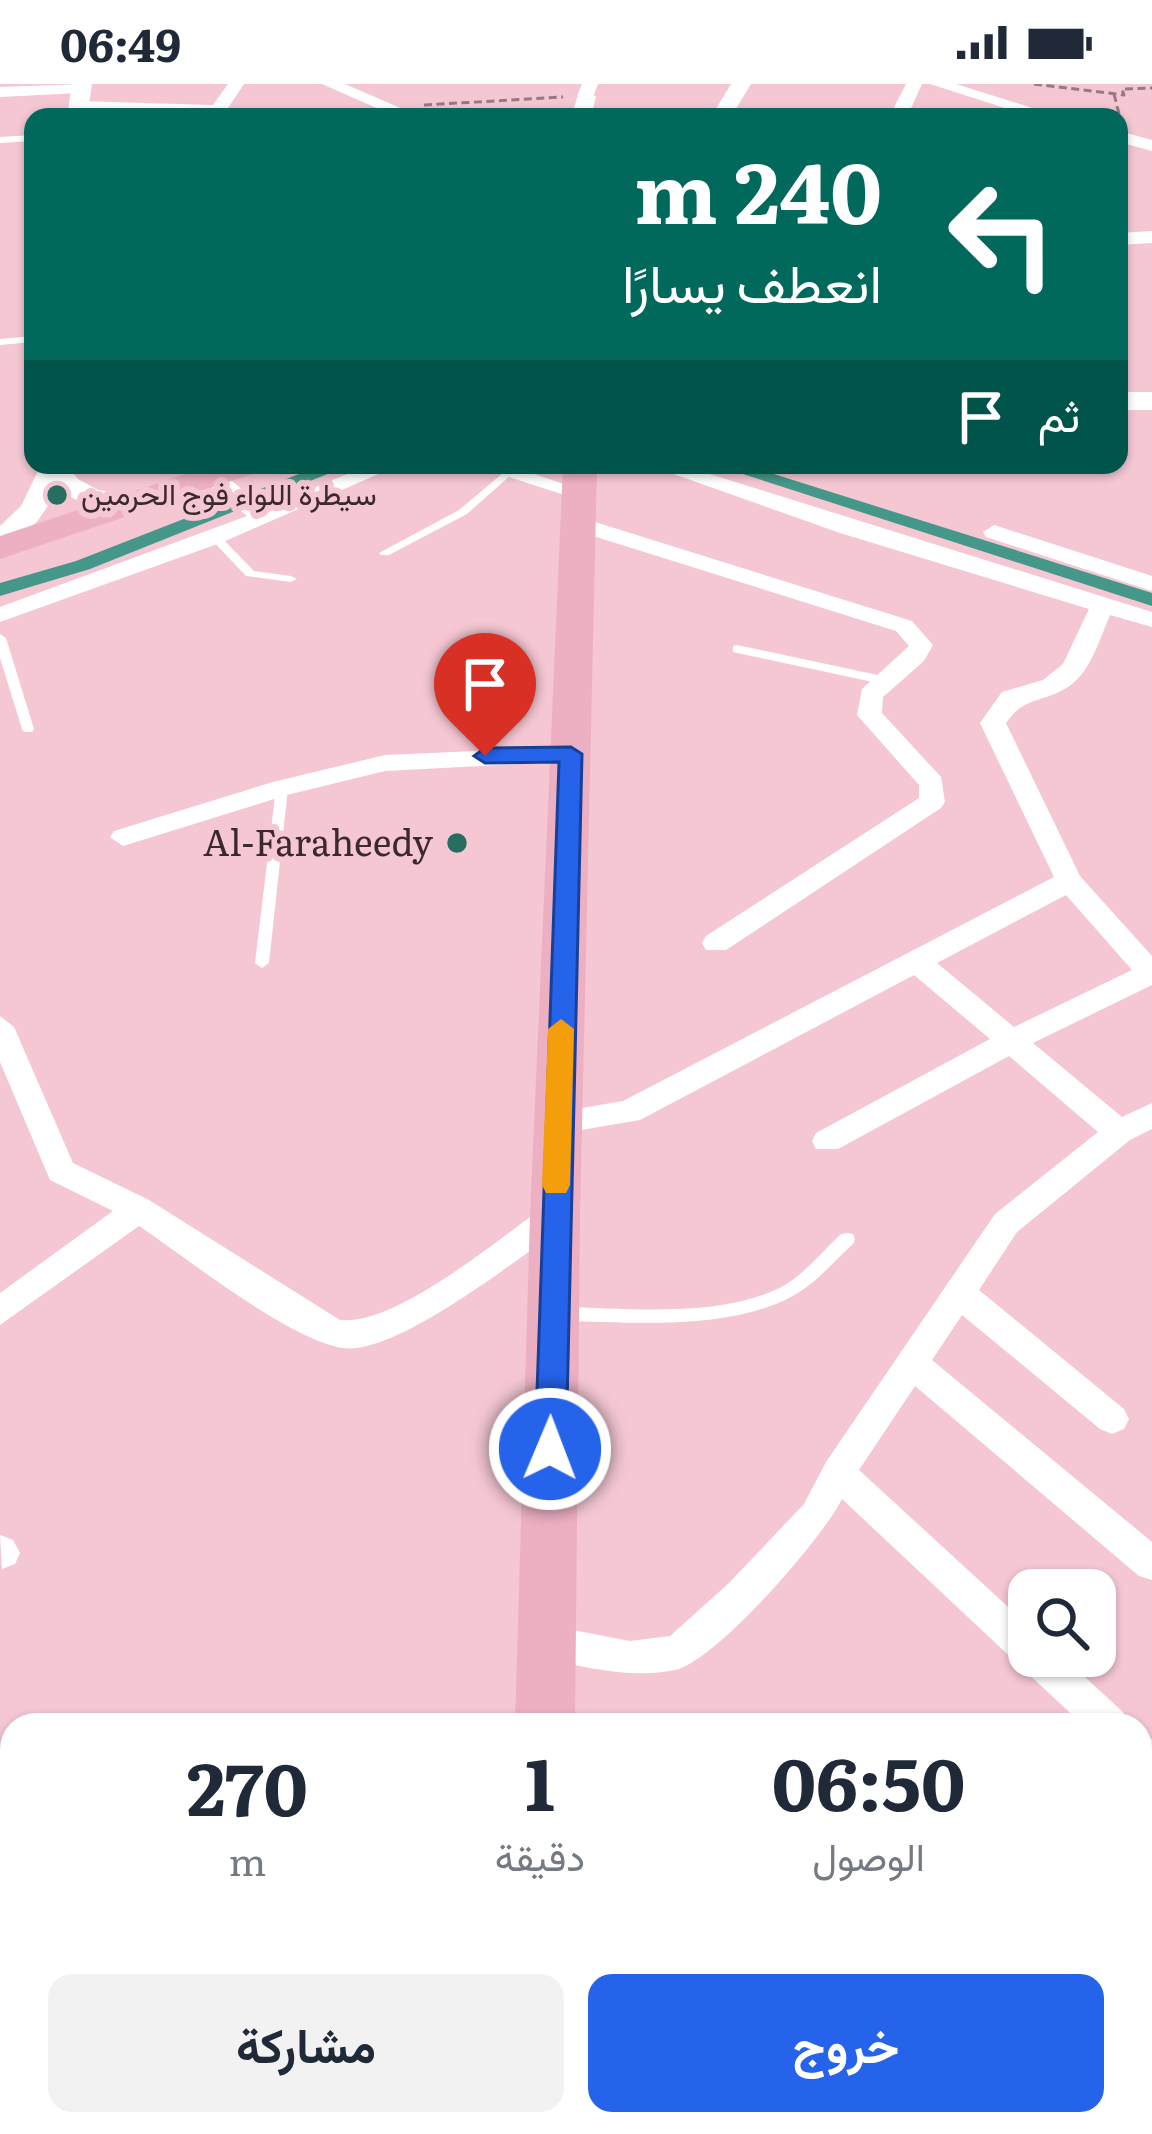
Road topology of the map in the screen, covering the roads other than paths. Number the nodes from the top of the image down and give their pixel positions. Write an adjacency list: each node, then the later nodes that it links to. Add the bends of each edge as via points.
1 (330, 84): 8 (street)
2 (938, 84): 9 (street)
3 (0, 92): 5 (street)
4 (190, 93): 7 (street)
5 (79, 99): 6 (street)
6 (174, 108)
7 (217, 108)
8 (387, 108)
9 (1021, 108)
10 (1152, 214): 11 (street)
11 (1147, 237)
12 (50, 474): 24 (street, via 33,510)
13 (60, 474): 20 (street, via 90,497)
14 (363, 474): 21 (street)
15 (506, 474): 25 (lane, via 463,512)
16 (524, 474): 19 (street)
17 (687, 474): 28 (street)
18 (230, 477): 20 (highway); 21 (street)
19 (579, 485): 33 (street, via 904,626 921,645); 35 (highway)
20 (137, 502): 24 (highway)
21 (256, 512): 23 (street)
22 (994, 532): 27 (street)
23 (215, 537): 26 (lane, via 250,574); 29 (street)
24 (0, 544)
25 (386, 553)
26 (291, 579)
27 (1152, 584)
28 (1102, 606): 30 (street); 38 (street, via 1068,679 1011,698 993,723)
29 (0, 615)
30 (1152, 620)
31 (0, 638): 34 (lane)
32 (737, 649): 33 (lane)
33 (887, 681): 39 (street, via 871,695 868,715 932,783 932,802)
34 (28, 729)
35 (571, 754): 36 (street, via 385,763); 46 (highway)
36 (281, 788): 37 (street); 41 (lane)
37 (123, 837)
38 (1069, 880): 40 (street); 42 (street)
39 (716, 943)
40 (918, 962): 44 (street); 46 (street, via 629,1112)
41 (262, 964)
42 (1152, 974): 44 (street)
43 (0, 1027): 49 (street, via 61,1171)
44 (1012, 1041): 47 (street); 48 (street)
45 (1152, 1115): 47 (street)
46 (558, 1122): 50 (highway)
47 (1119, 1132): 52 (street, via 1006,1223)
48 (827, 1141)
49 (138, 1209): 50 (street, via 345,1335 390,1325); 53 (street)
50 (554, 1216): 54 (highway)
51 (847, 1239): 54 (lane, via 790,1290 729,1308)
52 (957, 1291): 55 (street); 56 (street)
53 (0, 1311)
54 (552, 1314): 60 (highway)
55 (912, 1364): 57 (street); 58 (street)
56 (1112, 1419)
57 (838, 1473): 59 (street); 60 (street, via 816,1515 678,1652 630,1658)
58 (1152, 1564)
59 (1008, 1631)
60 (547, 1642): 62 (highway)
61 (1058, 1677): 63 (street)
62 (545, 1713)
63 (1097, 1713)

